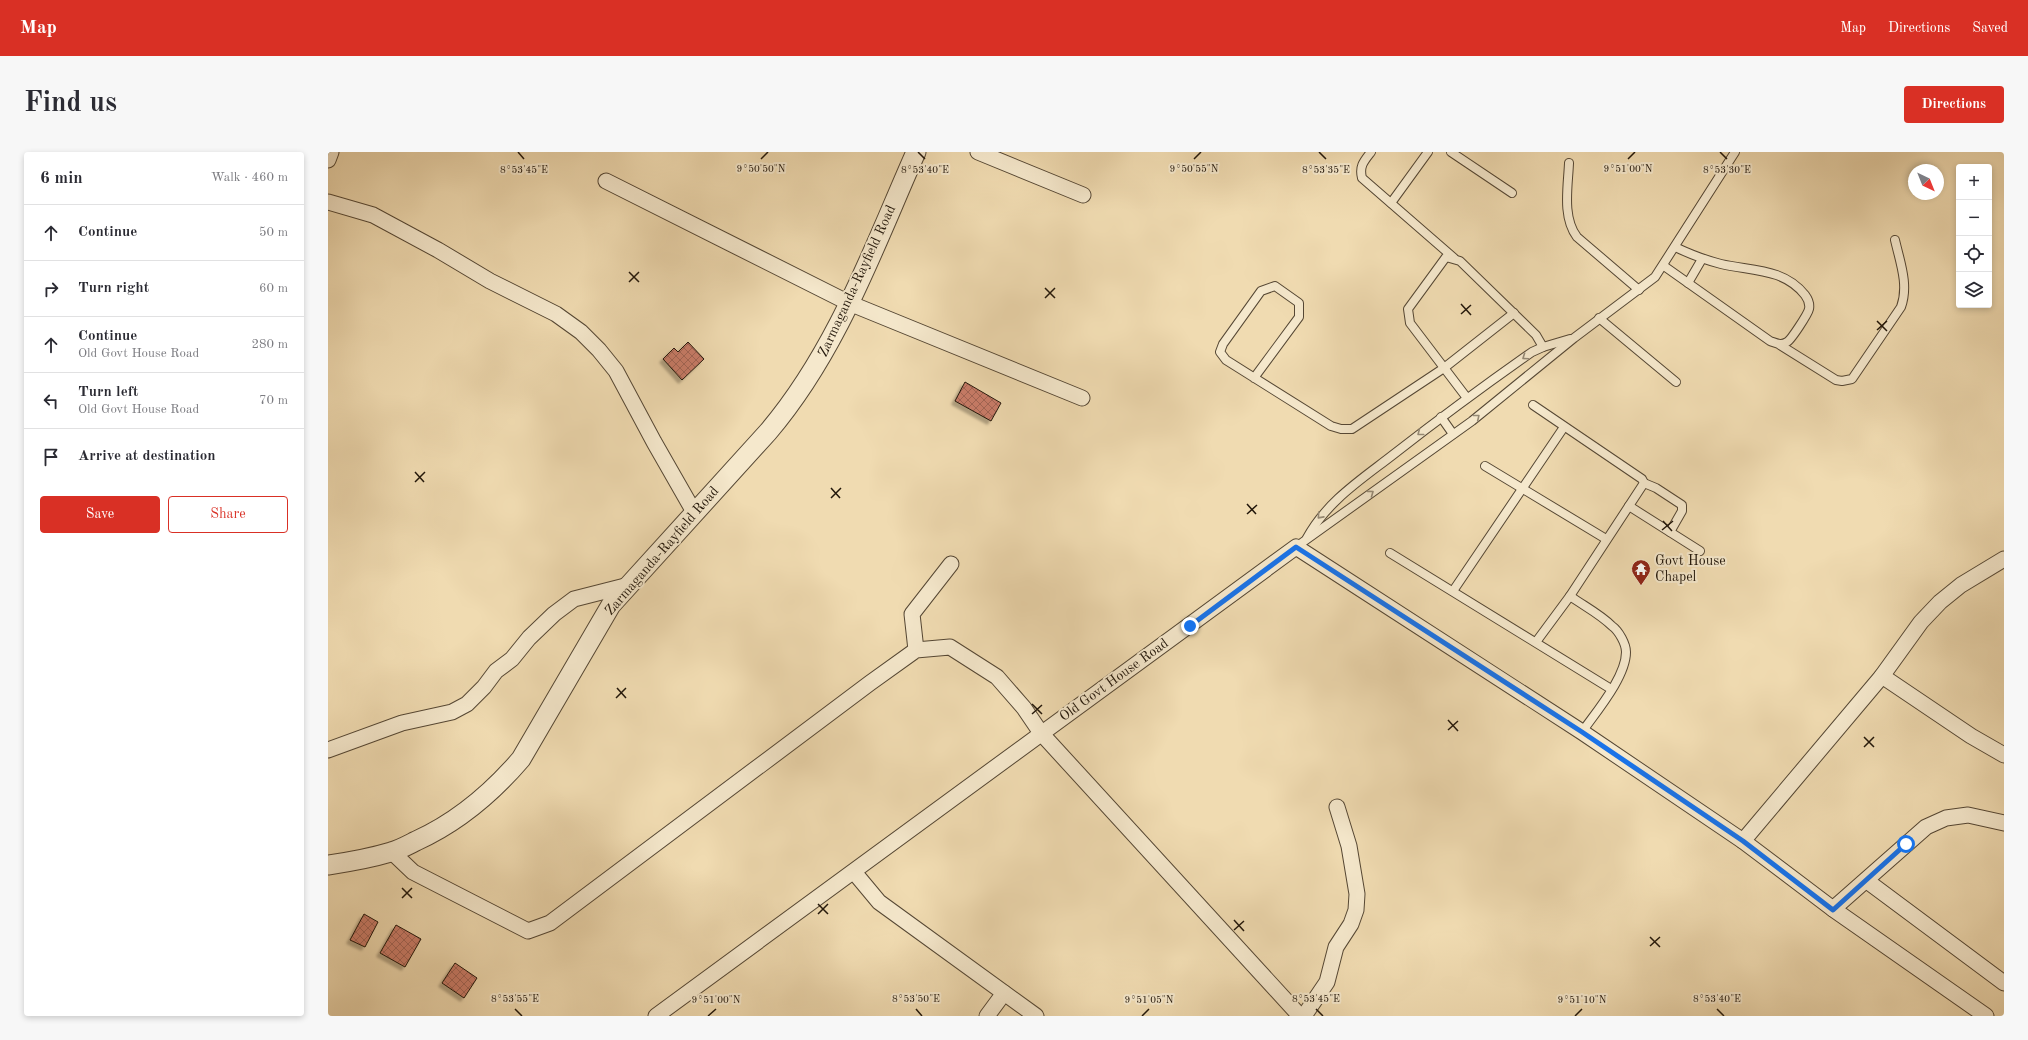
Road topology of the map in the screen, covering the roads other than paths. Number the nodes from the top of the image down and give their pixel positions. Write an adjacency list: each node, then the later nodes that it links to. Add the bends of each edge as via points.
1 (331, 152): 8 (street)
2 (916, 152): 22 (street, Zarmaganda-Rayfield Road)
3 (978, 152): 12 (street)
4 (1371, 152): 14 (lane, via 1361,165 1362,178)
5 (1428, 152): 14 (lane)
6 (1451, 152): 11 (lane)
7 (1735, 152): 16 (lane)
8 (328, 160)
9 (1568, 163): 21 (lane, via 1568,217 1571,229)
10 (606, 181): 22 (street)
11 (1512, 193)
12 (1083, 194)
13 (328, 202): 41 (street, via 373,215 490,281 556,314 581,332 616,371)
14 (1390, 203): 17 (lane)
15 (1895, 240): 26 (lane, via 1905,297 1901,308 1852,379 1836,380)
16 (1675, 247): 18 (lane); 19 (lane)
17 (1454, 258): 23 (lane); 28 (lane, via 1446,257 1408,309 1410,323)
18 (1702, 259): 20 (lane); 26 (lane, via 1769,272 1798,288 1810,304 1809,311 1789,342)
19 (1664, 266): 20 (lane); 21 (lane)
20 (1688, 283): 26 (lane, via 1770,341)
21 (1639, 290): 24 (lane)
22 (850, 303): 31 (street); 41 (street, Zarmaganda-Rayfield Road, via 816,367 792,404)
23 (1514, 313): 27 (lane, via 1536,335); 28 (lane)
24 (1599, 318): 25 (lane); 30 (lane)
25 (1574, 338): 27 (lane); 36 (lane, one-way to 25)
26 (1780, 345)
27 (1543, 347): 32 (lane, one-way to 32)
28 (1444, 368): 29 (lane, via 1352,429 1331,426); 32 (lane)
29 (1254, 378): 29 (lane, via 1226,360 1220,352 1260,291 1275,286 1298,303 1298,317)
30 (1676, 382)
31 (1082, 398)
32 (1466, 398): 34 (lane)
33 (1534, 405): 35 (lane)
34 (1441, 417): 36 (lane); 44 (lane, one-way to 44, via 1339,497 1316,521)
35 (1564, 427): 38 (lane, via 1642,478); 39 (lane)
36 (1453, 434): 44 (lane, one-way to 36)
37 (1485, 466): 39 (lane)
38 (1644, 483): 40 (lane); 42 (lane, via 1682,505 1682,510)
39 (1523, 489): 43 (lane); 50 (lane)
40 (1629, 506): 42 (lane); 43 (lane)
41 (694, 512): 49 (street, Zarmaganda-Rayfield Road)
42 (1670, 532): 45 (lane)
43 (1606, 539): 51 (lane)
44 (1301, 543): 56 (street); 57 (street, Old Govt House Road)
45 (1700, 551)
46 (1390, 553): 50 (lane)
47 (2004, 559): 54 (street, via 1961,585 1940,602 1921,622)
48 (951, 564): 53 (street, via 912,614)
49 (629, 585): 58 (street, via 574,599 529,638 467,704 452,712 402,723); 63 (street, Zarmaganda-Rayfield Road, via 611,605 536,736 504,780 460,816 430,835)
50 (1453, 591): 52 (lane)
51 (1570, 596): 52 (lane); 55 (lane, via 1613,626 1623,641 1626,652 1622,670)
52 (1536, 642): 55 (lane)
53 (916, 650): 57 (street, via 950,647 997,677 1024,708); 63 (street, via 550,923 528,931 413,872)
54 (1882, 676): 59 (street); 62 (street)
55 (1611, 689): 56 (lane)
56 (1582, 732): 62 (street)
57 (1041, 733): 65 (street, Old Govt House Road); 73 (street)
58 (328, 750)
59 (2004, 755)
60 (1338, 807): 74 (street, via 1357,894 1356,910 1351,924 1336,947 1326,982)
61 (2004, 823): 66 (street, via 1968,815 1946,818 1926,827)
62 (1743, 841): 67 (street)
63 (392, 852): 64 (street, Zarmaganda-Rayfield Road)
64 (328, 865)
65 (854, 872): 69 (street, via 879,902); 70 (street, Old Govt House Road)
66 (1867, 880): 67 (street); 68 (street)
67 (1833, 910): 75 (street)
68 (2004, 983)
69 (1004, 993): 71 (street); 72 (street)
70 (656, 1016)
71 (987, 1016)
72 (1036, 1016)
73 (1300, 1016)
74 (1304, 1016)
75 (1986, 1016)

